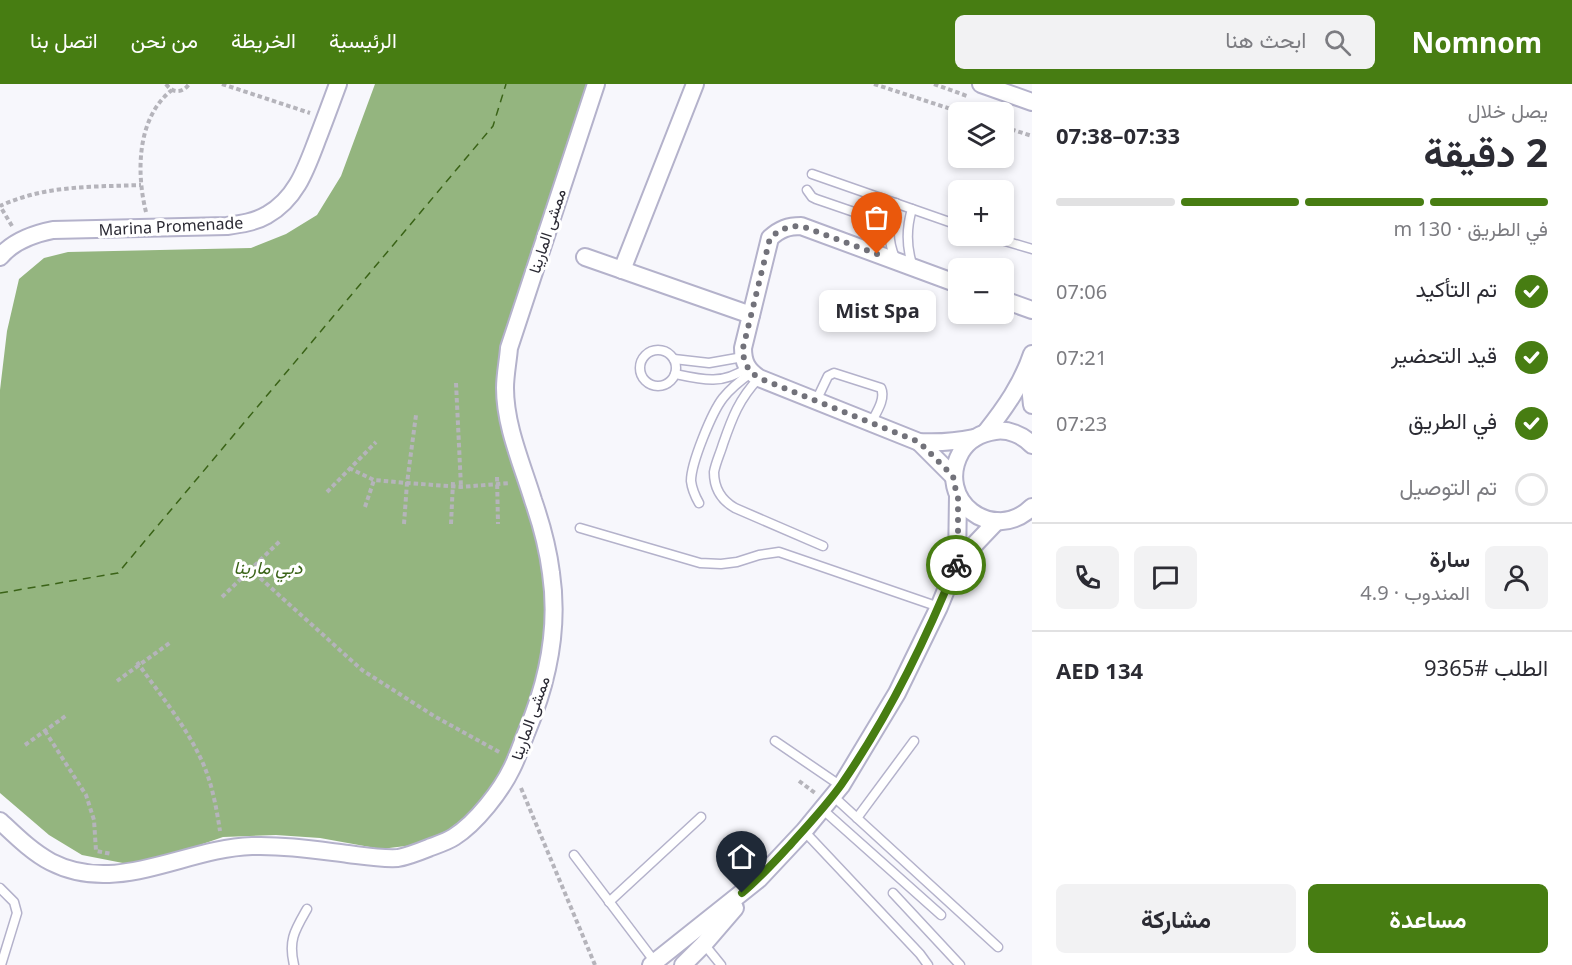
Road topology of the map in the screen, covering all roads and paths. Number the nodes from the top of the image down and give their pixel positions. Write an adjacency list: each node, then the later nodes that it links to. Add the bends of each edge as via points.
1 (166, 84): 9 (path)
2 (189, 84): 9 (path, via 182,91)
3 (222, 84): 12 (path)
4 (338, 84): 12 (street, Marina Promenade)
5 (596, 84): 80 (street, ممشى المارينا, via 509,348 505,388 510,424 544,537 555,617 549,664 536,710)
6 (695, 84): 30 (street)
7 (874, 84): 11 (path)
8 (981, 84): 10 (street)
9 (172, 90): 16 (path, via 148,121 140,166)
10 (1028, 101)
11 (948, 108)
12 (326, 118): 23 (street, Marina Promenade, via 298,186 268,215 227,226)
13 (1014, 130): 14 (path)
14 (1032, 136)
15 (812, 174): 18 (lane)
16 (141, 185): 19 (path, via 54,189); 23 (path)
17 (807, 190): 22 (lane, via 816,199)
18 (896, 203): 20 (lane); 22 (lane)
19 (0, 206)
20 (912, 209): 21 (lane); 29 (lane, via 907,246)
21 (948, 222)
22 (889, 224): 28 (lane)
23 (151, 229): 26 (street, Marina Promenade, via 53,230 20,241)
24 (1014, 245): 25 (lane)
25 (1032, 249)
26 (0, 257)
27 (585, 257): 30 (street)
28 (896, 261): 29 (street); 34 (street, via 801,226 784,228 770,238)
29 (913, 267): 31 (street)
30 (622, 270): 34 (street)
31 (948, 280)
32 (1014, 304): 33 (street)
33 (1032, 310)
34 (751, 315): 37 (street, via 743,348)
35 (674, 359): 37 (lane); 38 (lane); 38 (lane, via 663,350 649,351 639,369 651,385 666,384)
36 (1030, 360): 41 (street); 44 (street, via 1017,390)
37 (750, 369): 38 (lane, via 720,380); 40 (street); 58 (lane, via 722,399 709,422 692,473 692,488); 67 (lane, via 751,386 738,404 714,472 717,490 735,508)
38 (675, 374)
39 (456, 383): 55 (path)
40 (816, 401): 43 (street); 43 (lane, via 828,376 834,373 881,388 883,397)
41 (1032, 405)
42 (416, 415): 54 (path)
43 (871, 423): 46 (street)
44 (980, 435): 46 (street, via 947,443); 47 (street, via 1001,430); 49 (street, via 963,448)
45 (376, 442): 56 (path)
46 (919, 442): 49 (street)
47 (1032, 445)
48 (349, 468): 51 (path)
49 (953, 476): 57 (street)
50 (497, 477): 64 (path)
51 (374, 480): 54 (path); 59 (path)
52 (453, 482): 63 (path)
53 (516, 482): 55 (path)
54 (407, 483): 55 (path); 62 (path)
55 (461, 487)
56 (327, 492)
57 (958, 496): 61 (street, via 974,514); 68 (street)
58 (699, 503)
59 (365, 507)
60 (1030, 510): 61 (street, via 1017,518)
61 (997, 522): 68 (street)
62 (404, 524)
63 (451, 524)
64 (498, 524)
65 (580, 528): 71 (lane, via 700,563 737,562 779,552)
66 (280, 542): 70 (path)
67 (823, 546)
68 (957, 563): 71 (street)
69 (249, 568): 80 (path, via 362,670)
70 (222, 597)
71 (939, 607): 81 (street, via 897,693)
72 (171, 642): 74 (path)
73 (137, 662): 86 (path, via 200,756 214,795)
74 (117, 681)
75 (67, 715): 79 (path)
76 (45, 731): 90 (path, via 86,795 94,820 96,851)
77 (775, 741): 81 (lane)
78 (914, 741): 84 (lane)
79 (25, 745)
80 (511, 763): 85 (street, ممشى المارينا, via 495,796 454,837 400,857 247,846 128,873 77,873 32,850); 103 (path)
81 (837, 791): 82 (street); 84 (lane)
82 (822, 809): 88 (street); 97 (lane)
83 (701, 817): 95 (lane)
84 (857, 818): 99 (lane)
85 (0, 821)
86 (220, 831): 87 (path); 89 (path)
87 (231, 831)
88 (804, 831): 92 (street); 106 (lane)
89 (210, 834)
90 (119, 855)
91 (574, 855): 95 (lane)
92 (759, 879): 98 (street); 100 (street)
93 (0, 888): 101 (lane, via 14,902 17,913)
94 (893, 893): 107 (lane)
95 (609, 902): 100 (lane)
96 (307, 909): 102 (lane, via 293,933)
97 (941, 915)
98 (704, 944): 104 (street); 105 (lane)
99 (998, 946)
100 (653, 963)
101 (1, 965)
102 (294, 965)
103 (595, 965)
104 (683, 965)
105 (721, 965)
106 (928, 965)
107 (960, 965)

